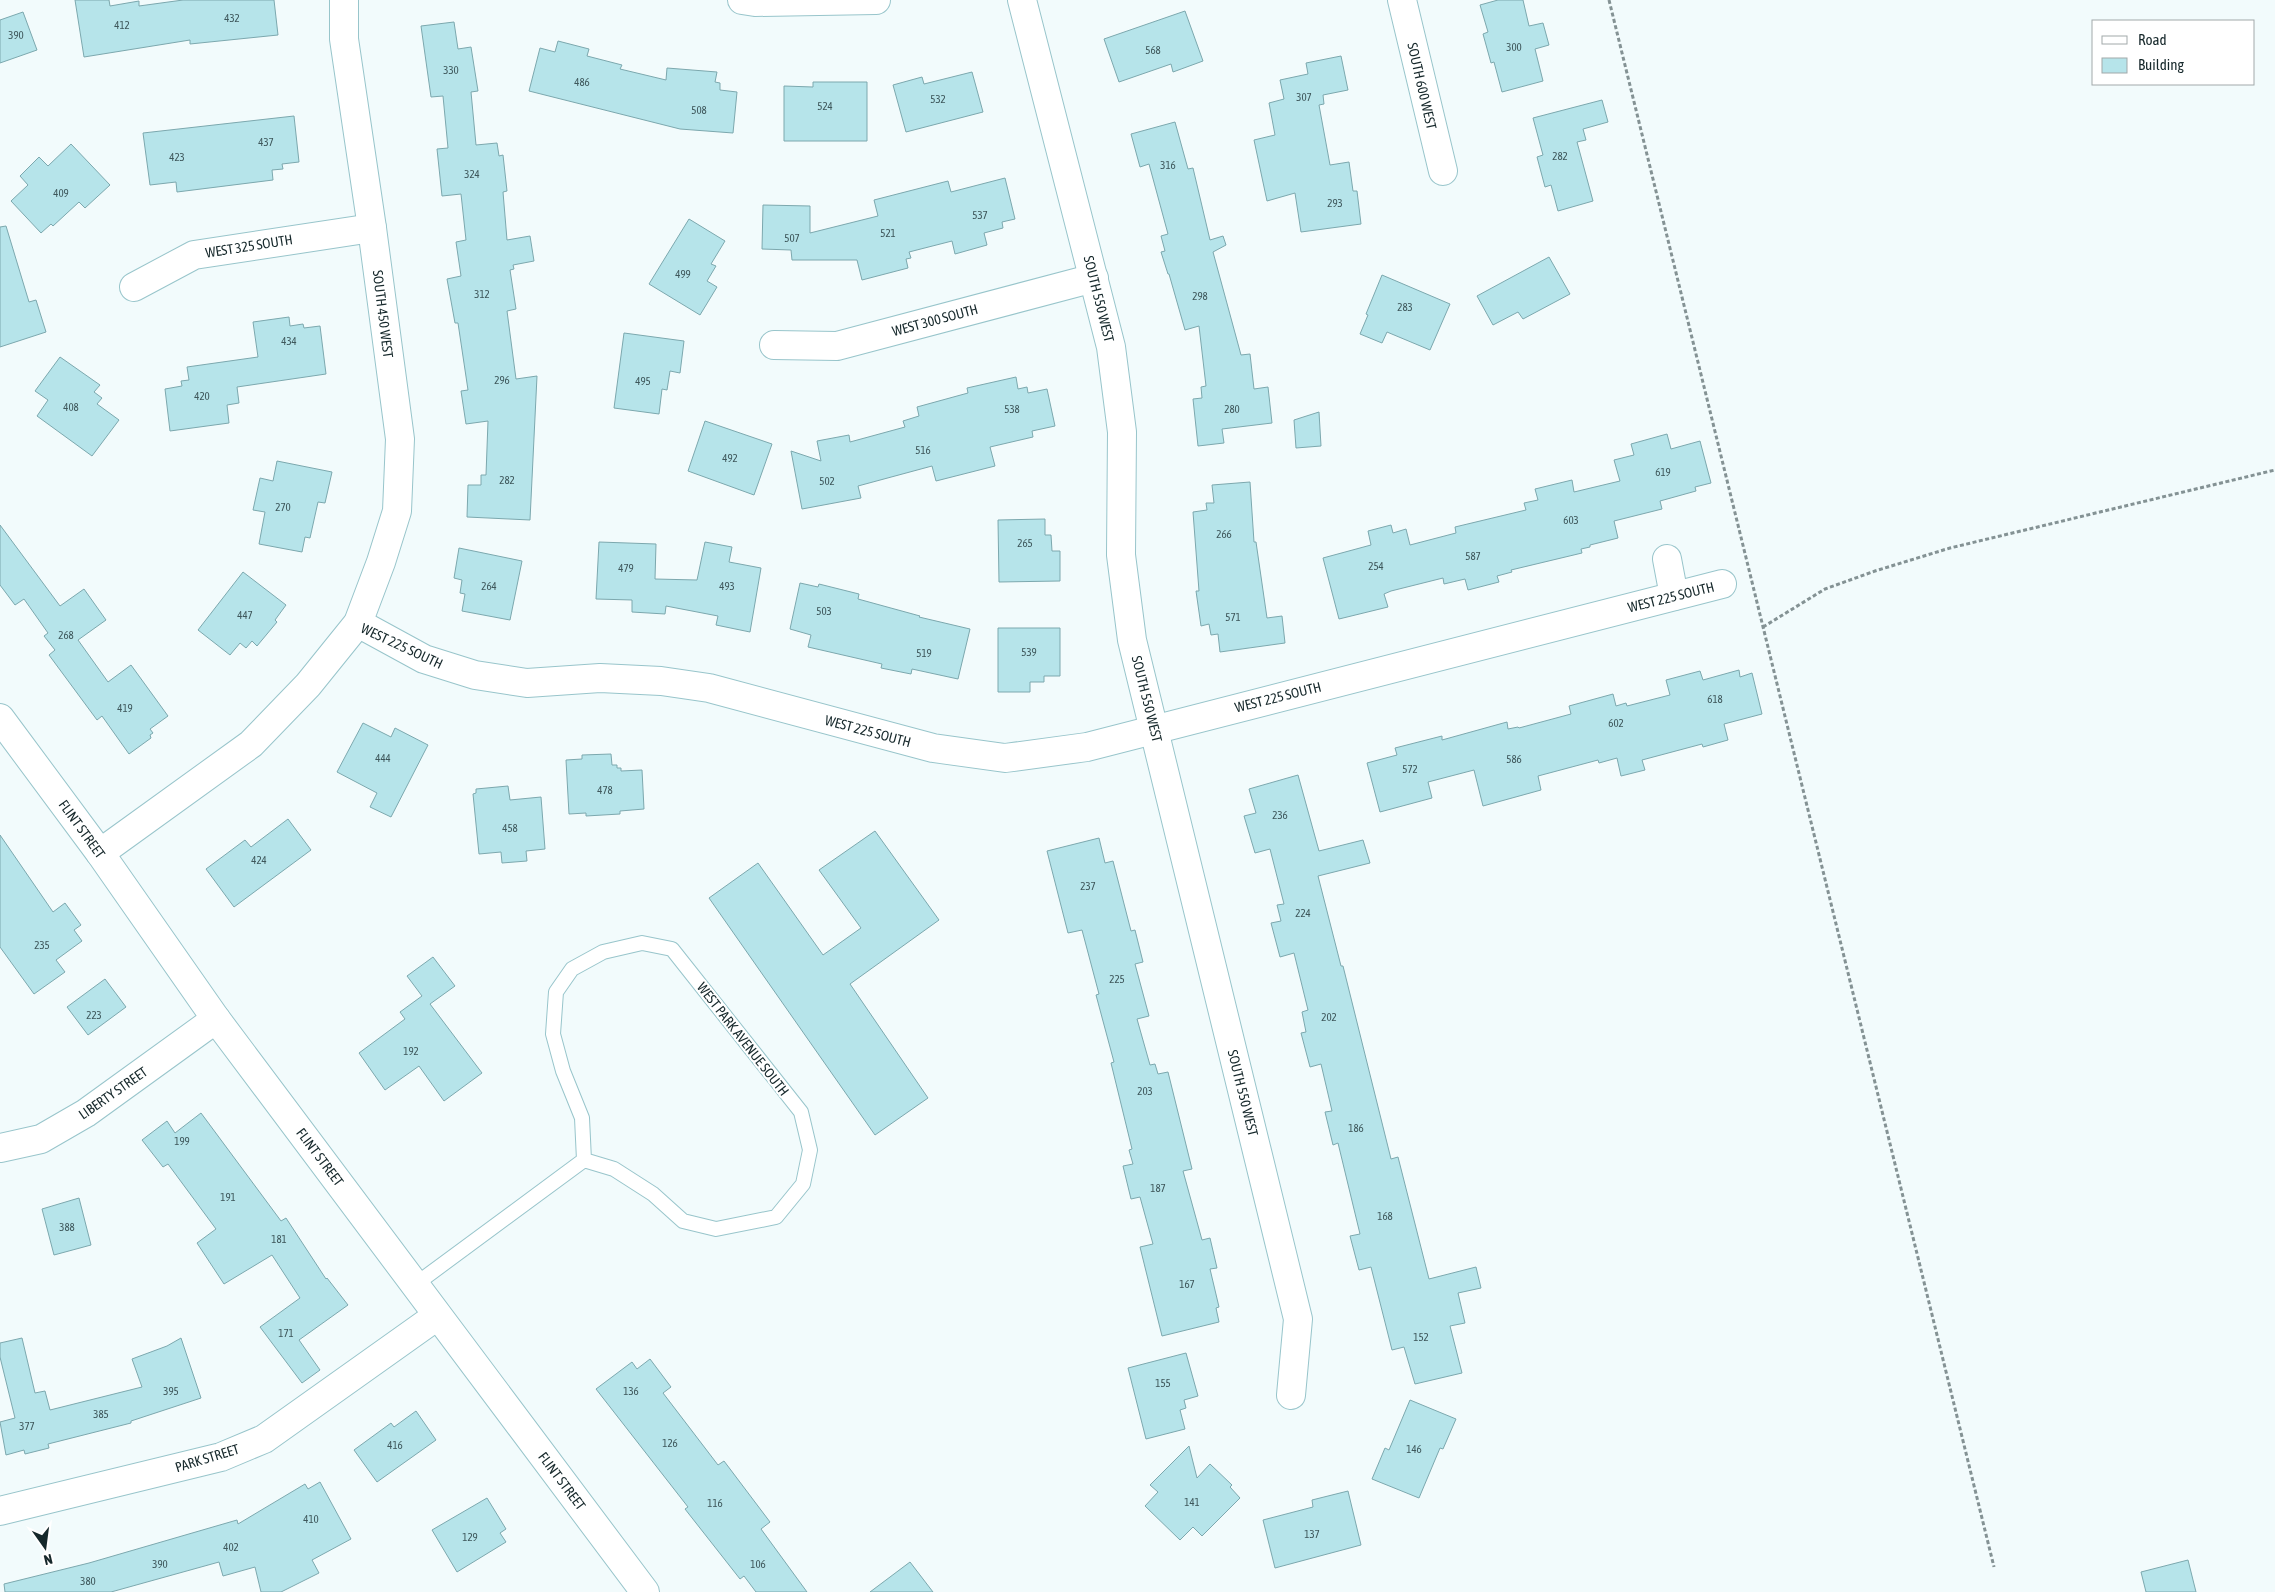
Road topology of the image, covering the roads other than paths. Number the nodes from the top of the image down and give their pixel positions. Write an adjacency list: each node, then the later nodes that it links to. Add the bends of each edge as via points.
1 (344, 0): 7 (street, SOUTH 450 WEST, via 344,39)
2 (742, 0): 3 (street)
3 (876, 0)
4 (1022, 0): 8 (street, SOUTH 550 WEST)
5 (1402, 0): 6 (street, SOUTH 600 WEST)
6 (1443, 171)
7 (372, 228): 9 (street, WEST 325 SOUTH, via 194,255); 14 (street, SOUTH 450 WEST, via 400,439 397,511)
8 (1094, 278): 10 (street, WEST 300 SOUTH, via 837,346); 16 (street, SOUTH 550 WEST, via 1111,347 1122,432 1121,555 1132,640)
9 (134, 287)
10 (774, 345)
11 (1666, 559): 13 (street)
12 (1722, 584): 13 (street, WEST 225 SOUTH)
13 (1674, 596): 16 (street, WEST 225 SOUTH)
14 (358, 623): 16 (street, WEST 225 SOUTH, via 424,659 475,675 527,683 600,678 709,688 933,748 1005,758 1086,747); 17 (street, WEST 225 SOUTH, via 308,685 251,744)
15 (0, 718): 17 (street, FLINT STREET)
16 (1154, 729): 23 (street, SOUTH 550 WEST, via 1298,1319)
17 (100, 853): 18 (street, FLINT STREET)
18 (216, 1019): 19 (street, LIBERTY STREET, via 86,1113 41,1139); 21 (street, FLINT STREET)
19 (0, 1148)
20 (584, 1160): 20 (lane, WEST PARK AVENUE SOUTH, via 582,1118 552,1034 556,992 572,969 603,952 642,943 672,949 801,1112 810,1150 803,1184 776,1217 716,1229 683,1221 653,1194 614,1169); 21 (lane)
21 (416, 1284): 22 (street, FLINT STREET)
22 (437, 1316): 24 (street, PARK STREET, via 264,1439 221,1457); 25 (street, FLINT STREET)
23 (1291, 1395)
24 (0, 1511)
25 (645, 1592)

